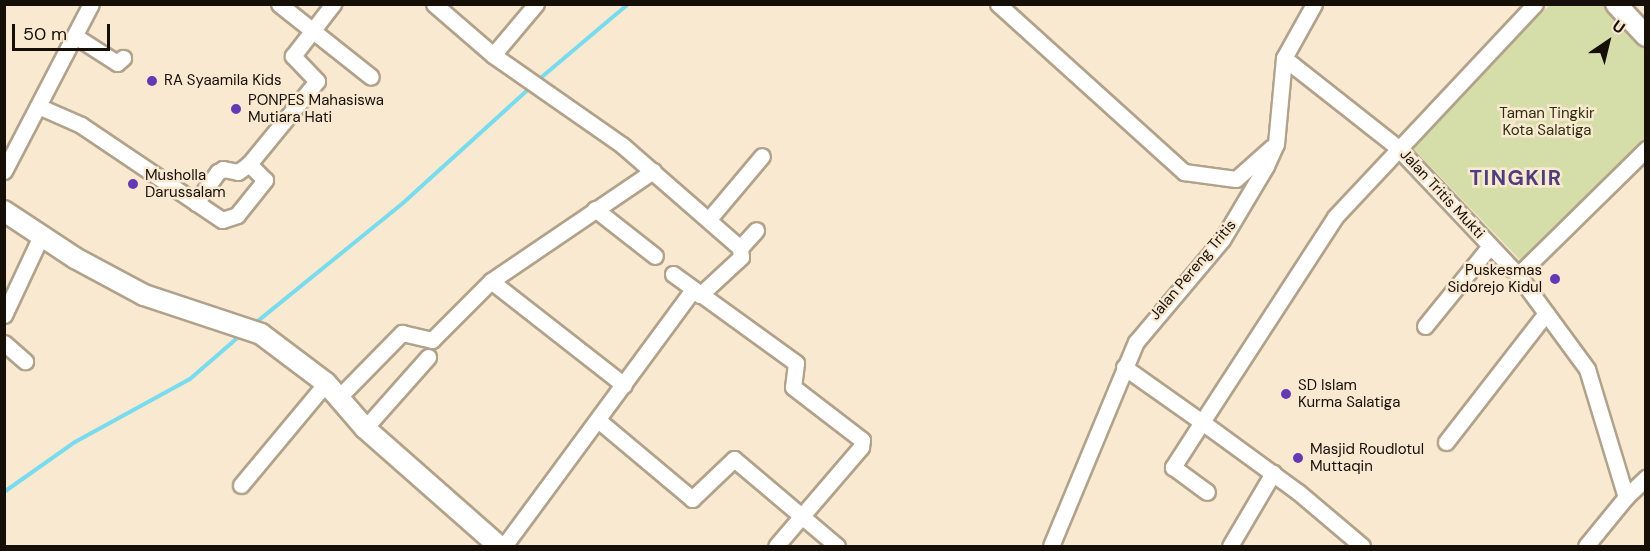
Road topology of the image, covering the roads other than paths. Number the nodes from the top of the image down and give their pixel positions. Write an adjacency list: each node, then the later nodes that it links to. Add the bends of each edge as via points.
1 (91, 4): 11 (street)
2 (279, 4): 10 (street)
3 (333, 4): 10 (street)
4 (536, 4): 13 (street)
5 (998, 4): 18 (street, via 1184,172 1236,179)
6 (1314, 4): 15 (street, Jalan Pereng Tritis)
7 (1535, 4): 19 (street)
8 (1616, 4): 12 (street)
9 (440, 6): 13 (street)
10 (313, 30): 16 (street); 22 (street, via 293,56 317,81)
11 (75, 36): 14 (street, via 117,63); 17 (street)
12 (1646, 36)
13 (493, 55): 24 (street)
14 (123, 58)
15 (1284, 58): 18 (street, Jalan Pereng Tritis); 19 (street, Jalan Tritis Mukti)
16 (372, 77)
17 (38, 106): 23 (street); 25 (street, via 81,125)
18 (1276, 144): 44 (street, Jalan Pereng Tritis, via 1222,240 1147,325)
19 (1397, 147): 31 (street, Jalan Tritis Mukti); 48 (street, via 1335,217)
20 (1646, 149): 35 (street)
21 (762, 156): 28 (street)
22 (249, 164): 25 (street, via 238,172 218,172); 25 (street, via 265,180 237,215 222,220)
23 (4, 171)
24 (653, 171): 26 (street); 28 (street)
25 (196, 203)
26 (595, 209): 33 (street); 36 (street)
27 (4, 211): 30 (street)
28 (709, 219): 32 (street)
29 (756, 230): 32 (street)
30 (41, 236): 39 (street); 46 (street, via 144,295 261,334)
31 (1490, 246): 35 (street, Jalan Tritis Mukti); 40 (street)
32 (740, 248): 37 (street, via 741,257)
33 (655, 256)
34 (673, 274): 37 (street)
35 (1518, 275): 38 (street, Jalan Tritis Mukti)
36 (491, 281): 45 (street); 46 (street, via 432,340 402,333)
37 (696, 292): 45 (street); 56 (street, via 796,363 793,387 862,440 861,447)
38 (1546, 313): 50 (street); 55 (street, Jalan Tritis Mukti, via 1590,375)
39 (4, 315)
40 (1425, 326)
41 (4, 343): 43 (street)
42 (428, 357): 49 (street)
43 (25, 361)
44 (1124, 366): 48 (street); 60 (street, Jalan Pereng Tritis)
45 (624, 385): 47 (street)
46 (332, 390): 49 (street); 53 (street)
47 (598, 420): 56 (street, via 691,499 734,459); 57 (street)
48 (1202, 422): 51 (street); 54 (street, via 1173,467)
49 (365, 428): 57 (street)
50 (1446, 442)
51 (1273, 472): 61 (street); 62 (street)
52 (1646, 478): 55 (street)
53 (241, 485)
54 (1207, 492)
55 (1626, 497): 63 (street)
56 (801, 518): 58 (street); 59 (street)
57 (499, 546)
58 (776, 546)
59 (837, 546)
60 (1052, 546)
61 (1230, 546)
62 (1362, 546)
63 (1586, 546)

